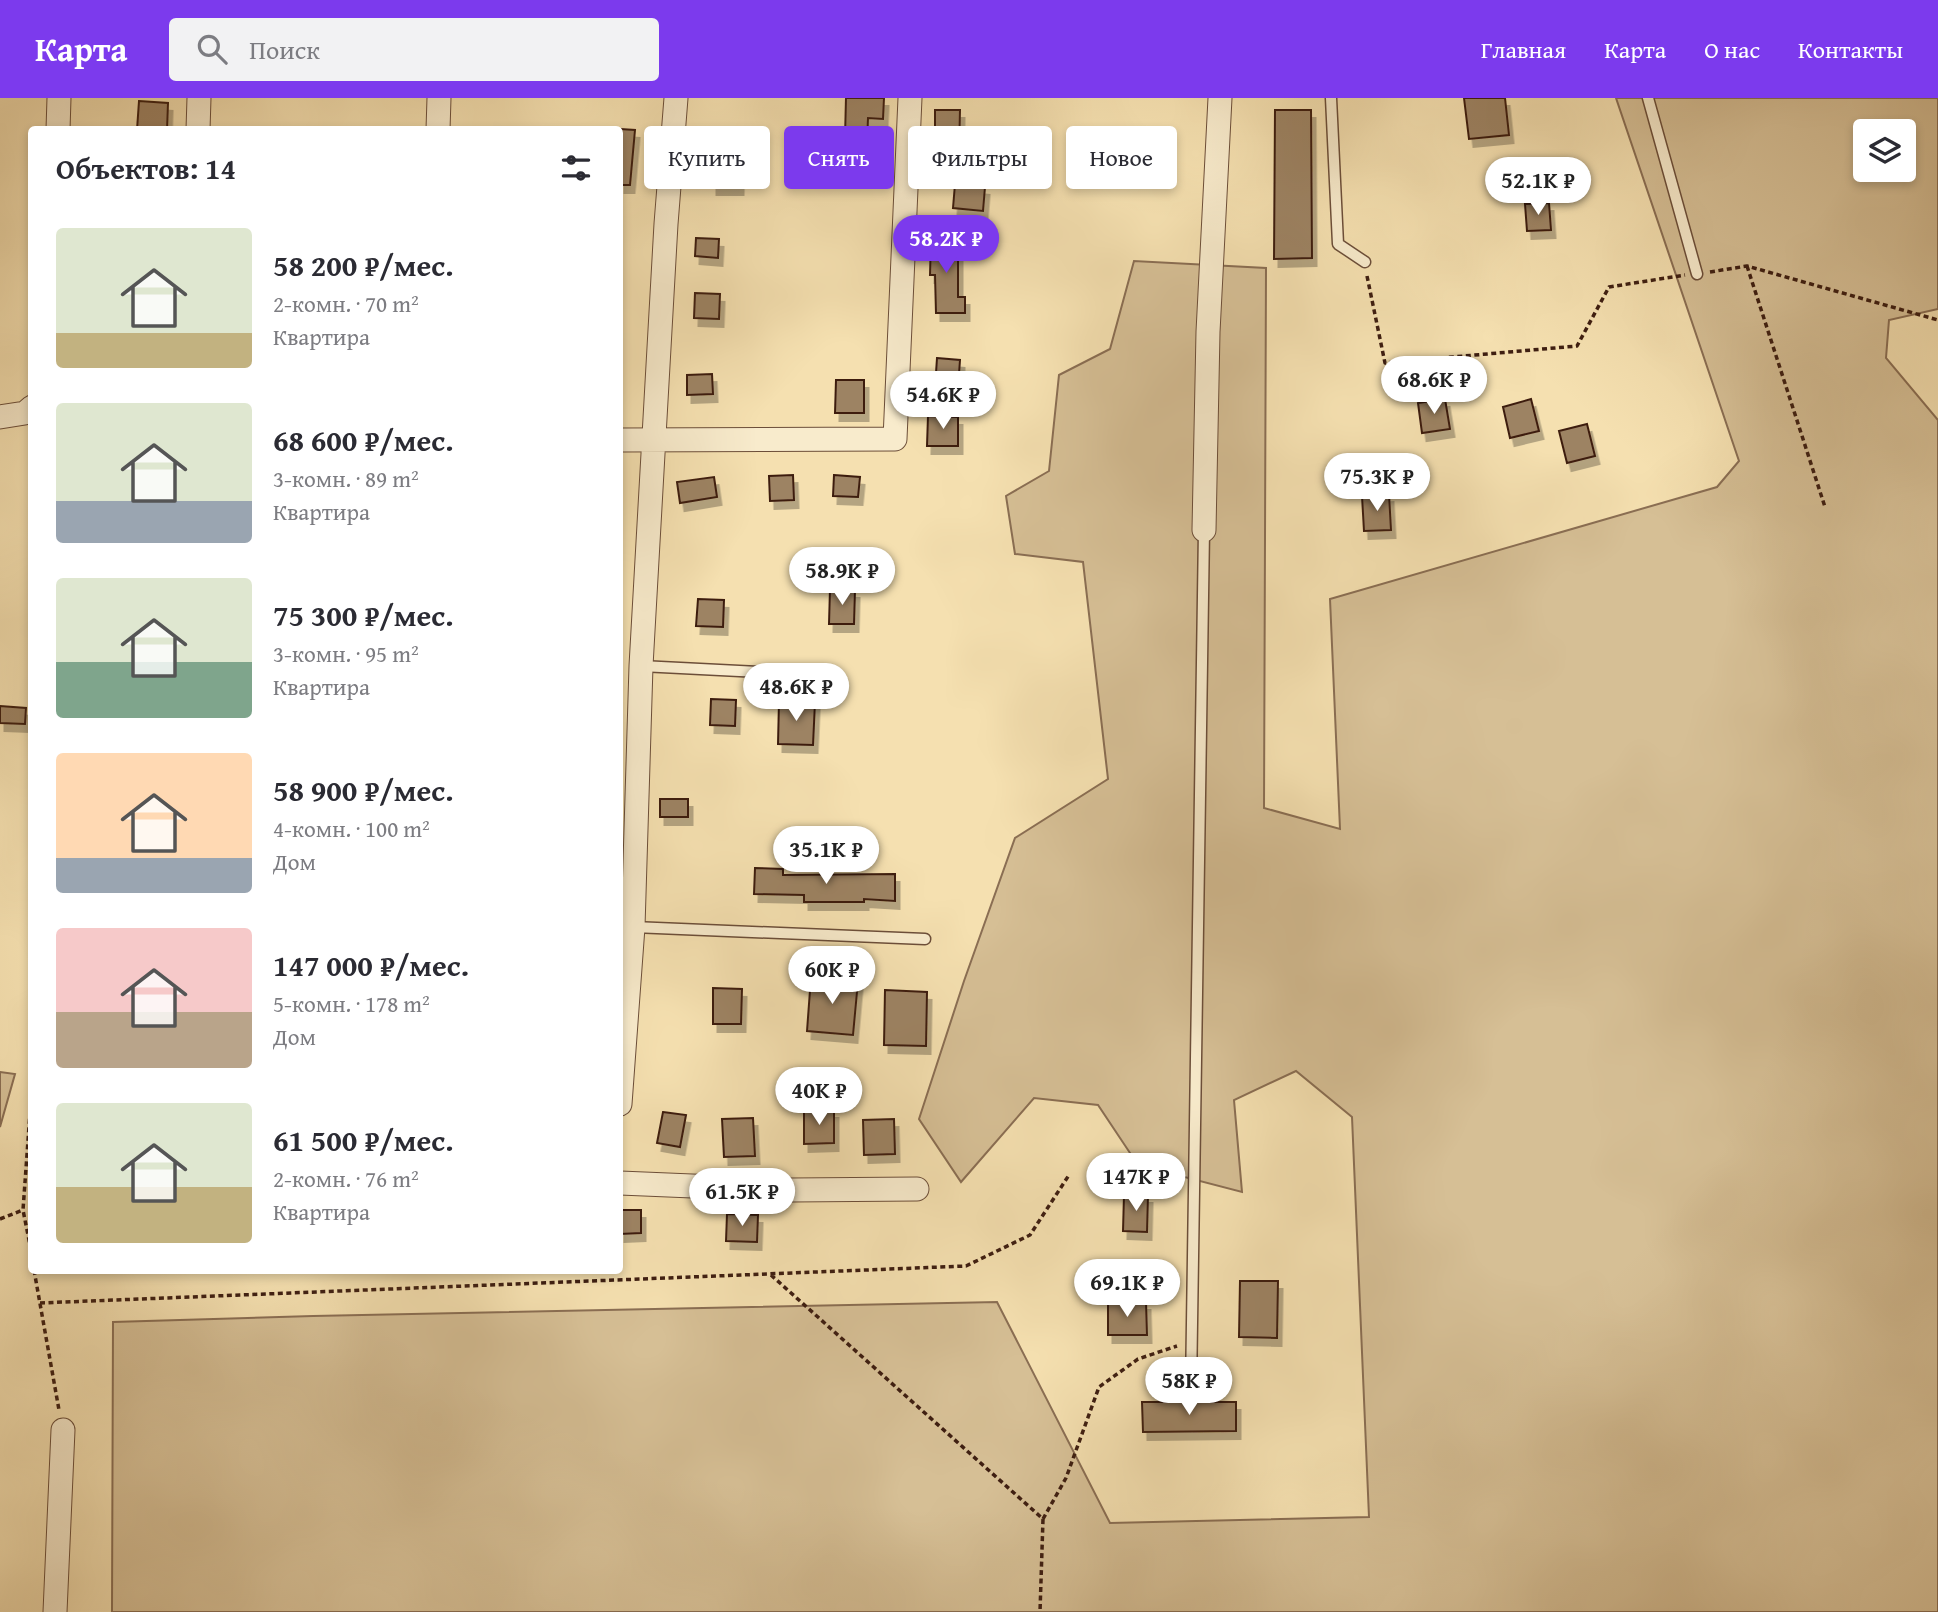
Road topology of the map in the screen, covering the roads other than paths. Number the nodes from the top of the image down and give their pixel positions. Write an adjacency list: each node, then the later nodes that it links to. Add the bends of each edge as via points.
1 (59, 98): 9 (street)
2 (199, 98): 10 (street)
3 (439, 98): 11 (street)
4 (677, 98): 17 (street)
5 (910, 98): 17 (street, via 895,439)
6 (1220, 98): 18 (street)
7 (1331, 98): 12 (lane, via 1338,244)
8 (1648, 98): 13 (lane)
9 (58, 126)
10 (198, 126)
11 (438, 126)
12 (1364, 262)
13 (1697, 274)
14 (28, 410): 15 (street)
15 (0, 417)
16 (623, 440): 17 (street)
17 (653, 440): 19 (street)
18 (1204, 530): 26 (lane)
19 (641, 666): 20 (lane); 21 (street)
20 (835, 676)
21 (634, 927): 22 (lane); 23 (street)
22 (925, 939)
23 (623, 1066)
24 (623, 1183): 25 (street, via 791,1190)
25 (917, 1189)
26 (1191, 1389)
27 (62, 1430): 28 (street)
28 (55, 1612)

